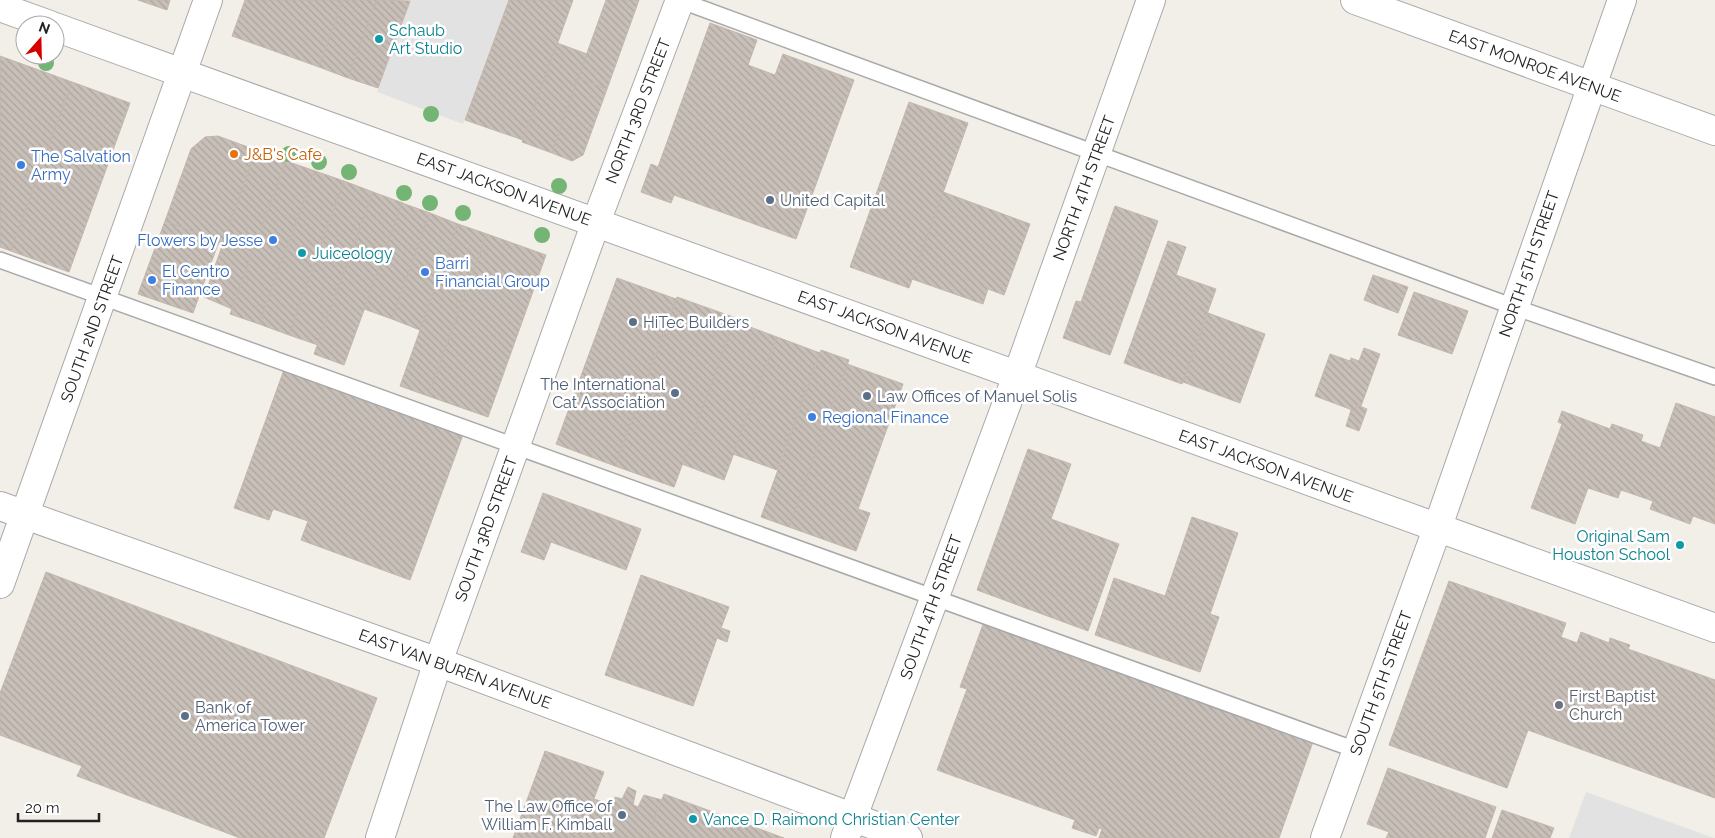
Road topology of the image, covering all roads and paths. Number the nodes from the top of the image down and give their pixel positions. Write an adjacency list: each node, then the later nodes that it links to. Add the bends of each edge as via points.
1 (208, 0): 9 (street, SOUTH 2ND STREET)
2 (679, 0): 12 (lane); 13 (street, NORTH 3RD STREET)
3 (1151, 0): 12 (street, NORTH 4TH STREET)
4 (1355, 0): 10 (street, EAST MONROE AVENUE)
5 (1622, 0): 10 (street, NORTH 5TH STREET)
6 (0, 7): 7 (street)
7 (22, 15)
8 (65, 31): 9 (street, EAST JACKSON AVENUE)
9 (182, 73): 13 (street, EAST JACKSON AVENUE); 15 (street, SOUTH 2ND STREET)
10 (1591, 86): 11 (street, EAST MONROE AVENUE); 16 (street, NORTH 5TH STREET)
11 (1715, 131)
12 (1096, 154): 16 (lane); 17 (street, NORTH 4TH STREET)
13 (596, 222): 17 (street, EAST JACKSON AVENUE); 19 (street, SOUTH 3RD STREET)
14 (0, 260): 15 (lane)
15 (104, 297): 19 (lane); 21 (street, SOUTH 2ND STREET)
16 (1514, 307): 18 (lane); 22 (street, NORTH 5TH STREET)
17 (1017, 376): 22 (street, EAST JACKSON AVENUE); 24 (street, SOUTH 4TH STREET)
18 (1715, 377)
19 (516, 445): 24 (lane); 26 (street, SOUTH 3RD STREET)
20 (0, 506): 21 (street, EAST VAN BUREN AVENUE)
21 (25, 515): 23 (street, SOUTH 2ND STREET); 26 (street, EAST VAN BUREN AVENUE)
22 (1437, 529): 25 (street, EAST JACKSON AVENUE); 27 (street, SOUTH 5TH STREET)
23 (0, 584)
24 (935, 598): 27 (lane); 28 (street, SOUTH 4TH STREET)
25 (1715, 628)
26 (438, 662): 28 (street, EAST VAN BUREN AVENUE); 29 (street, SOUTH 3RD STREET)
27 (1356, 750): 31 (street, SOUTH 5TH STREET)
28 (849, 828): 30 (street, EAST VAN BUREN AVENUE)
29 (380, 838)
30 (908, 838)
31 (1324, 838)

